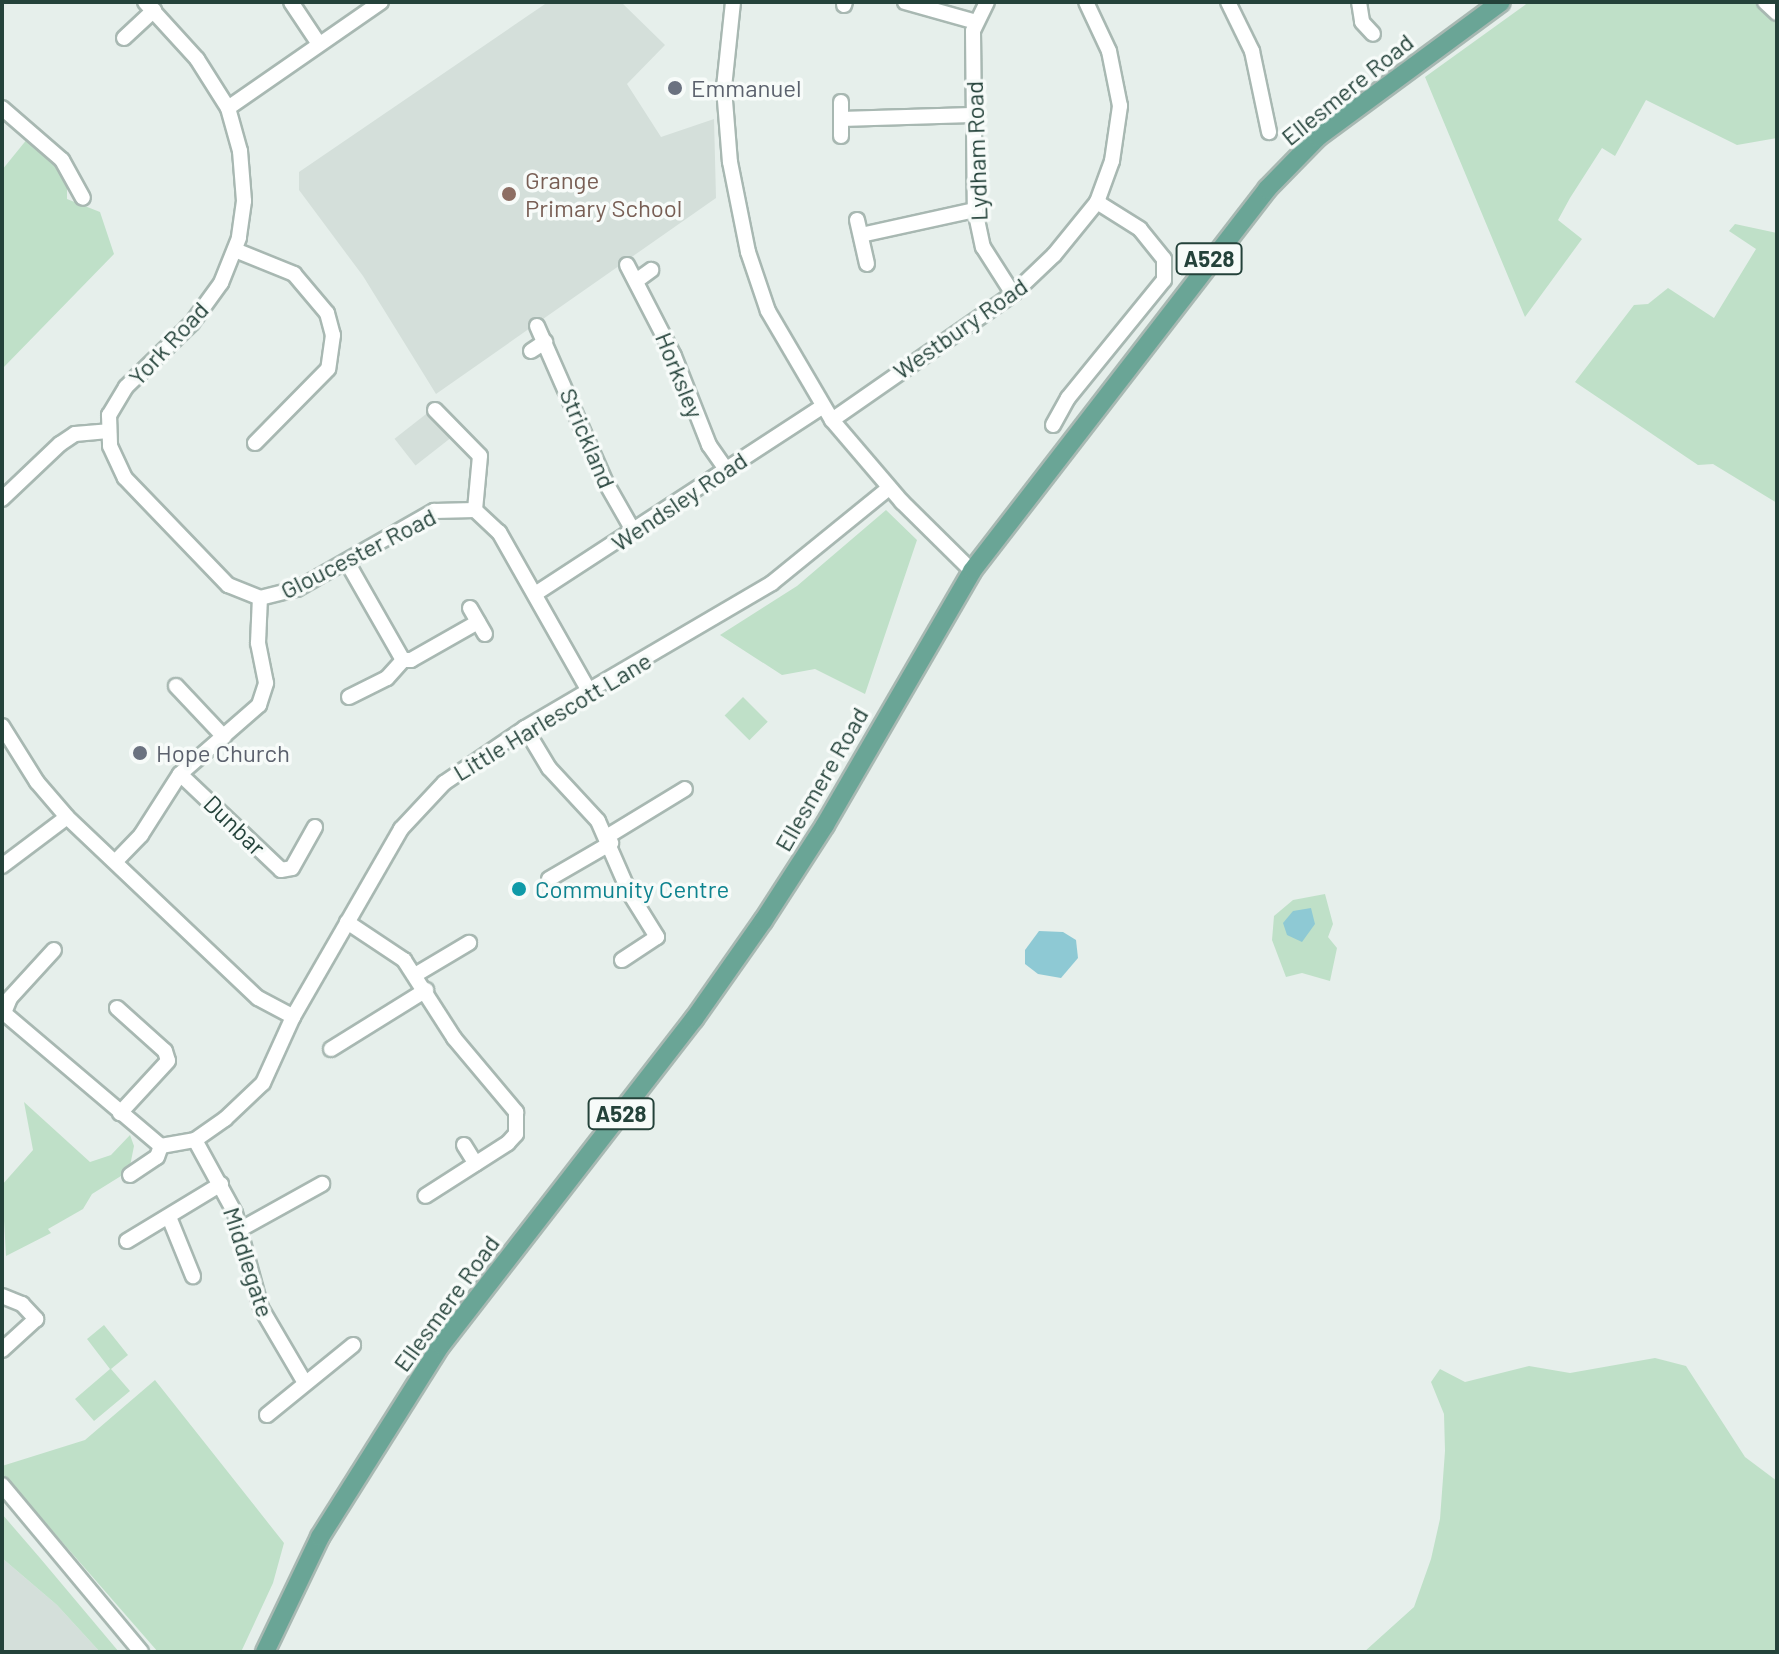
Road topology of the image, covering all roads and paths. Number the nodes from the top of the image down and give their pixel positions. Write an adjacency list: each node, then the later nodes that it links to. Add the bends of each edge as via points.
1 (291, 2): 16 (street)
2 (381, 2): 16 (street)
3 (733, 2): 40 (street, via 724,113 741,222 768,311)
4 (905, 2): 13 (street)
5 (987, 2): 13 (street, Lydham Road)
6 (1228, 2): 20 (street, via 1252,51)
7 (1359, 2): 14 (street)
8 (1501, 2): 52 (main road, Ellesmere Road / A528, via 1318,137 1267,189)
9 (1765, 2): 12 (street)
10 (1091, 4): 27 (street, Westbury Road, via 1109,51 1120,106 1112,161)
11 (150, 6): 15 (street, York Road); 19 (street, York Road, via 197,59)
12 (1777, 13)
13 (976, 22): 22 (street, Lydham Road)
14 (1364, 32)
15 (124, 38)
16 (319, 44): 19 (street)
17 (841, 102): 23 (street)
18 (2, 108): 26 (street, via 62,160)
19 (228, 108): 31 (street, York Road, via 244,179)
20 (1264, 108): 21 (street); 24 (street)
21 (1249, 113)
22 (972, 115): 23 (street); 28 (street, Lydham Road)
23 (841, 119): 25 (street)
24 (1269, 132)
25 (841, 136)
26 (75, 191)
27 (1097, 202): 36 (street, Westbury Road, via 1062,247); 43 (street, via 1140,229 1164,259 1164,280 1053,408)
28 (975, 210): 30 (street); 36 (street, Lydham Road, via 983,247)
29 (857, 220): 30 (street)
30 (861, 235): 32 (street)
31 (235, 250): 44 (street, York Road, via 199,314 117,399); 45 (street, via 294,274 327,313 333,335 328,369)
32 (867, 264)
33 (627, 265): 35 (street, Horksley)
34 (651, 270): 35 (street)
35 (636, 281): 46 (street, Horksley, via 674,356 709,445)
36 (1013, 294): 42 (street, Westbury Road)
37 (537, 326): 38 (street, Strickland)
38 (545, 342): 39 (street); 50 (street, Strickland, via 606,483)
39 (531, 351)
40 (822, 407): 42 (street); 46 (street, Wendsley Road)
41 (435, 410): 49 (street, via 480,456)
42 (832, 420): 47 (street)
43 (1053, 425)
44 (108, 431): 48 (street, via 75,434); 54 (street, Gloucester Road, via 116,463 140,495 228,585)
45 (255, 443)
46 (726, 469): 50 (street, Wendsley Road)
47 (889, 488): 52 (street); 58 (street, Little Harlescott Lane, via 772,583)
48 (2, 499)
49 (475, 510): 51 (street, Gloucester Road, via 434,511); 53 (street, via 499,532)
50 (634, 532): 53 (street, Wendsley Road)
51 (347, 562): 54 (street, Gloucester Road, via 297,589); 56 (street)
52 (972, 571): 101 (main road, Ellesmere Road / A528, via 825,825 763,921 694,1019 433,1357 320,1537)
53 (535, 594): 58 (street)
54 (260, 598): 62 (street, via 258,643 265,685 259,705)
55 (470, 608): 56 (street, via 482,628)
56 (403, 660): 59 (street, via 387,678)
57 (176, 686): 62 (street)
58 (589, 691): 61 (street, Little Harlescott Lane)
59 (349, 697)
60 (2, 726): 65 (street, via 37,782)
61 (525, 728): 67 (street, via 549,768 589,807); 71 (street, Little Harlescott Lane, via 473,760 423,803 401,829)
62 (224, 737): 63 (street)
63 (180, 774): 66 (street, Dunbar, via 281,870 292,868); 68 (street, via 141,835)
64 (685, 789): 67 (street)
65 (67, 817): 68 (street); 69 (street)
66 (315, 827)
67 (609, 840): 70 (street); 74 (street, via 619,872 657,937)
68 (116, 861): 79 (street, via 258,998)
69 (2, 866)
70 (549, 879)
71 (347, 922): 75 (street, via 385,943); 79 (street, Little Harlescott Lane)
72 (469, 943): 75 (street)
73 (52, 959): 77 (street, via 10,998)
74 (622, 960)
75 (415, 975): 76 (street)
76 (426, 990): 80 (street); 85 (street, via 454,1038 516,1112 516,1134)
77 (3, 1013): 81 (street)
78 (119, 1017): 81 (street, via 165,1051 168,1061)
79 (293, 1017): 82 (street, Little Harlescott Lane, via 263,1083)
80 (331, 1049)
81 (120, 1113): 84 (street)
82 (195, 1140): 84 (street, Little Harlescott Lane); 87 (street, Middlegate)
83 (464, 1145): 85 (street)
84 (161, 1146): 86 (street, via 157,1157)
85 (476, 1164): 89 (street)
86 (130, 1175)
87 (221, 1184): 90 (street); 91 (street, Middlegate)
88 (322, 1184): 91 (street)
89 (425, 1196)
90 (169, 1217): 92 (street); 93 (street)
91 (241, 1229): 97 (street, Middlegate, via 261,1308)
92 (127, 1241)
93 (193, 1276)
94 (2, 1296): 96 (street, via 22,1304 36,1319)
95 (353, 1345): 97 (street)
96 (2, 1350)
97 (305, 1383): 98 (street)
98 (267, 1415)
99 (2, 1485): 100 (street)
100 (141, 1652)
101 (265, 1652)

